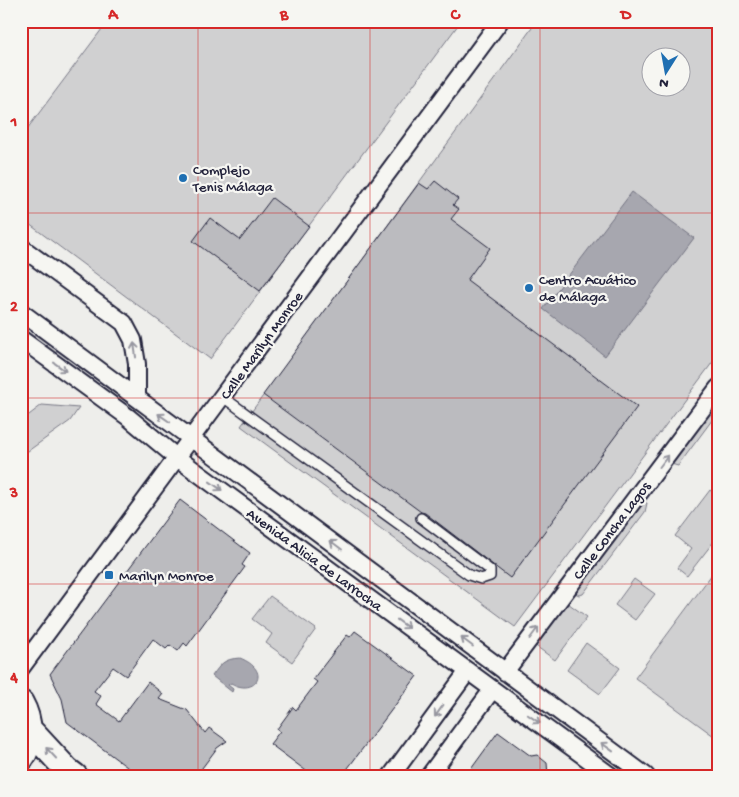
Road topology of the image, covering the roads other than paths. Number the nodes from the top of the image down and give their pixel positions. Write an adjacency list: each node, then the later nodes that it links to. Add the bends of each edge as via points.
1 (500, 21): 6 (street, Calle Marilyn Monroe)
2 (21, 247): 7 (street, one-way to 2, via 133,340 124,323)
3 (21, 312): 7 (street, Avenida Alicia de Larrocha)
4 (21, 338): 9 (street, Avenida Alicia de Larrocha, one-way to 9)
5 (718, 388): 13 (street, Calle Concha Lagos, one-way to 5)
6 (223, 397): 8 (street, Calle Marilyn Monroe); 10 (lane, via 469,575 481,579 490,576 490,570)
7 (137, 398): 8 (street, Avenida Alicia de Larrocha, one-way to 7)
8 (191, 437): 9 (street, Calle Marilyn Monroe); 13 (street, Avenida Alicia de Larrocha, one-way to 8)
9 (176, 456): 11 (street, Calle Marilyn Monroe); 12 (street, Avenida Alicia de Larrocha, one-way to 12)
10 (421, 518)
11 (21, 668)
12 (468, 671): 14 (street, Avenida Alicia de Larrocha); 19 (street, one-way to 19)
13 (505, 672): 22 (street, Avenida Alicia de Larrocha, one-way to 13)
14 (492, 690): 20 (street); 21 (street, Avenida Alicia de Larrocha, one-way to 21)
15 (21, 703): 16 (street)
16 (29, 729): 17 (street, via 25,755); 18 (street, one-way to 16)
17 (21, 759)
18 (75, 776)
19 (391, 776)
20 (429, 776)
21 (611, 776)
22 (646, 776)

